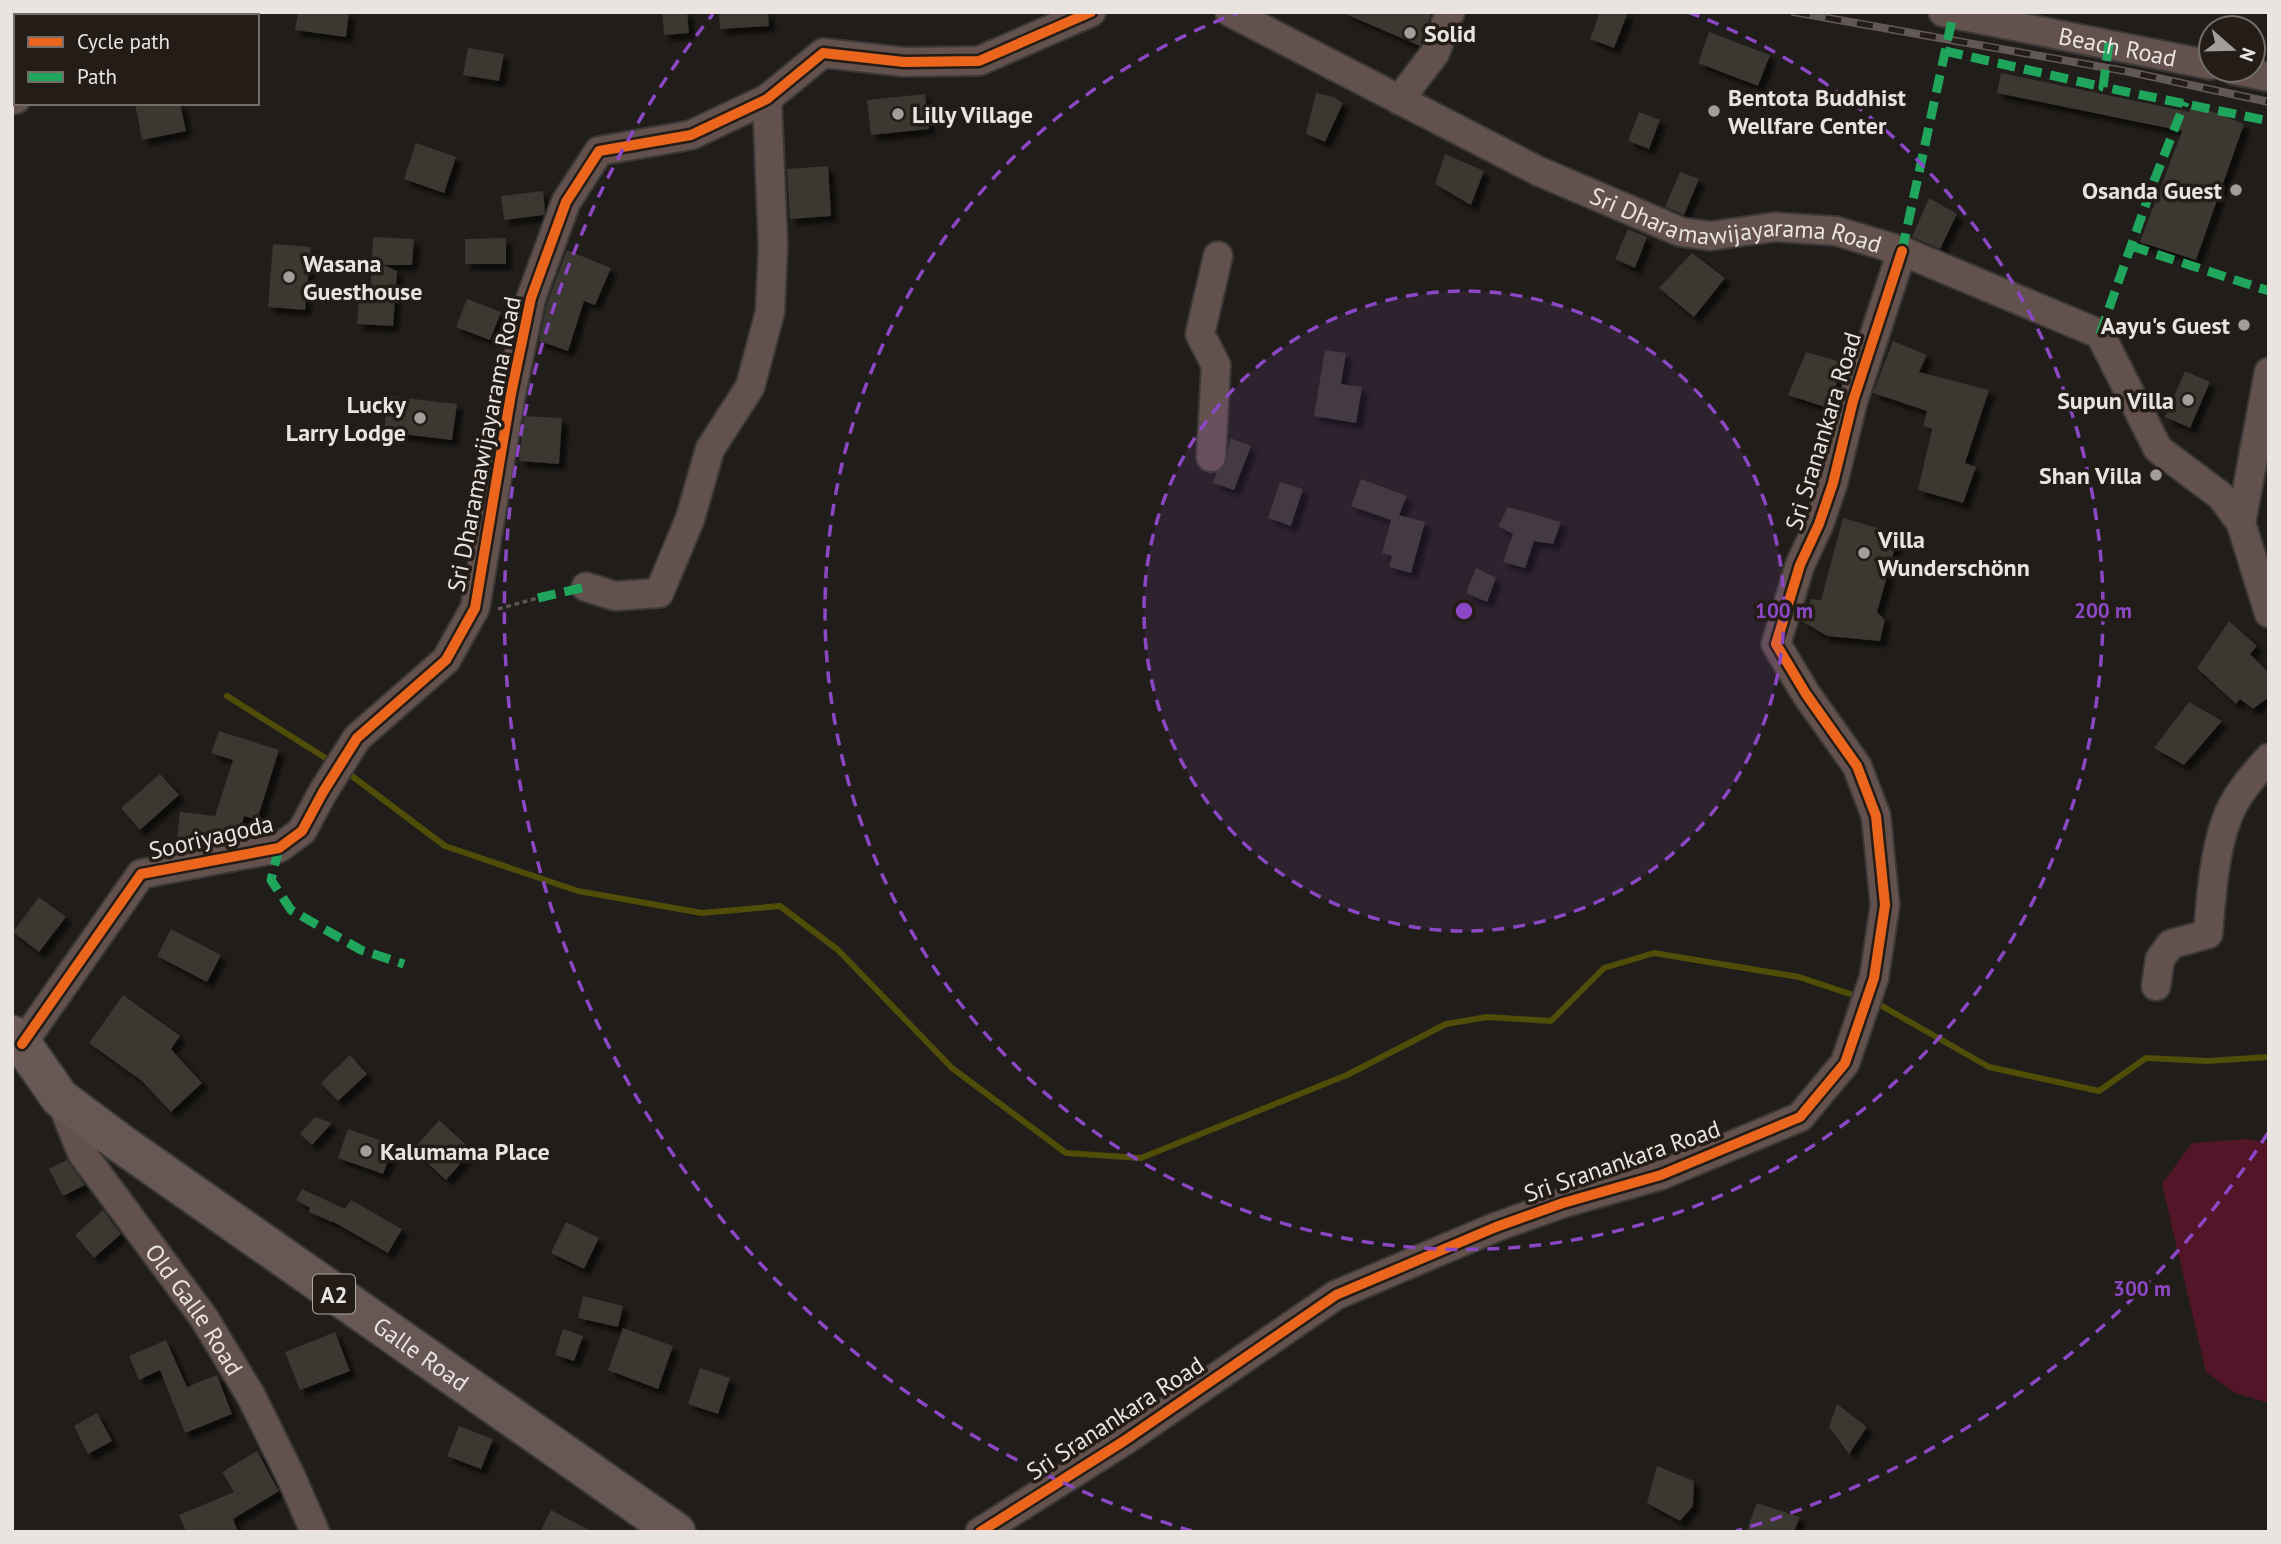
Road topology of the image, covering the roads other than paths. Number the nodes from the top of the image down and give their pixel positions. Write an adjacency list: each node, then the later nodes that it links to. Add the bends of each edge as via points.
1 (1091, 12): 6 (street, Sri Dharamawijayarama Road, via 979,61 904,62 823,53)
2 (1230, 12): 7 (street, Sri Dharamawijayarama Road)
3 (1450, 12): 7 (street, via 1435,53)
4 (1943, 12): 5 (street, Beach Road)
5 (2197, 62)
6 (767, 99): 14 (street, via 773,247 770,312 750,387 709,449 690,519 659,593 615,596); 16 (street, Sri Dharamawijayarama Road, via 691,135 599,151 566,202 530,299 475,608 446,660)
7 (1399, 100): 8 (street, Sri Dharamawijayarama Road, via 1538,171 1681,232 1710,236 1775,228 1836,231)
8 (1902, 251): 13 (street, Sri Dharamawijayarama Road, via 2101,334 2158,449 2221,495); 23 (street, Sri Sranankara Road, via 1853,401 1833,483 1800,565 1776,644 1857,766 1877,816 1885,905 1874,978 1845,1063 1800,1117 1661,1175 1496,1227 1336,1295 1124,1441)
9 (1218, 256): 11 (street, via 1200,334 1216,365)
10 (2269, 372): 12 (street)
11 (1212, 457)
12 (2261, 464): 13 (street)
13 (2241, 523): 15 (street, Sri Dharamawijayarama Road)
14 (586, 587)
15 (2269, 613)
16 (357, 738): 19 (street, Sooriyagoda, via 302,831 279,848 141,874)
17 (2269, 758): 18 (street, via 2248,781 2226,820 2212,885 2208,934 2171,944 2160,958)
18 (2156, 986)
19 (17, 1039): 20 (highway, Galle Road / A2)
20 (60, 1098): 21 (street, Old Galle Road, via 82,1153 204,1318 251,1396); 22 (highway, Galle Road / A2)
21 (314, 1532)
22 (676, 1532)
23 (980, 1532)

